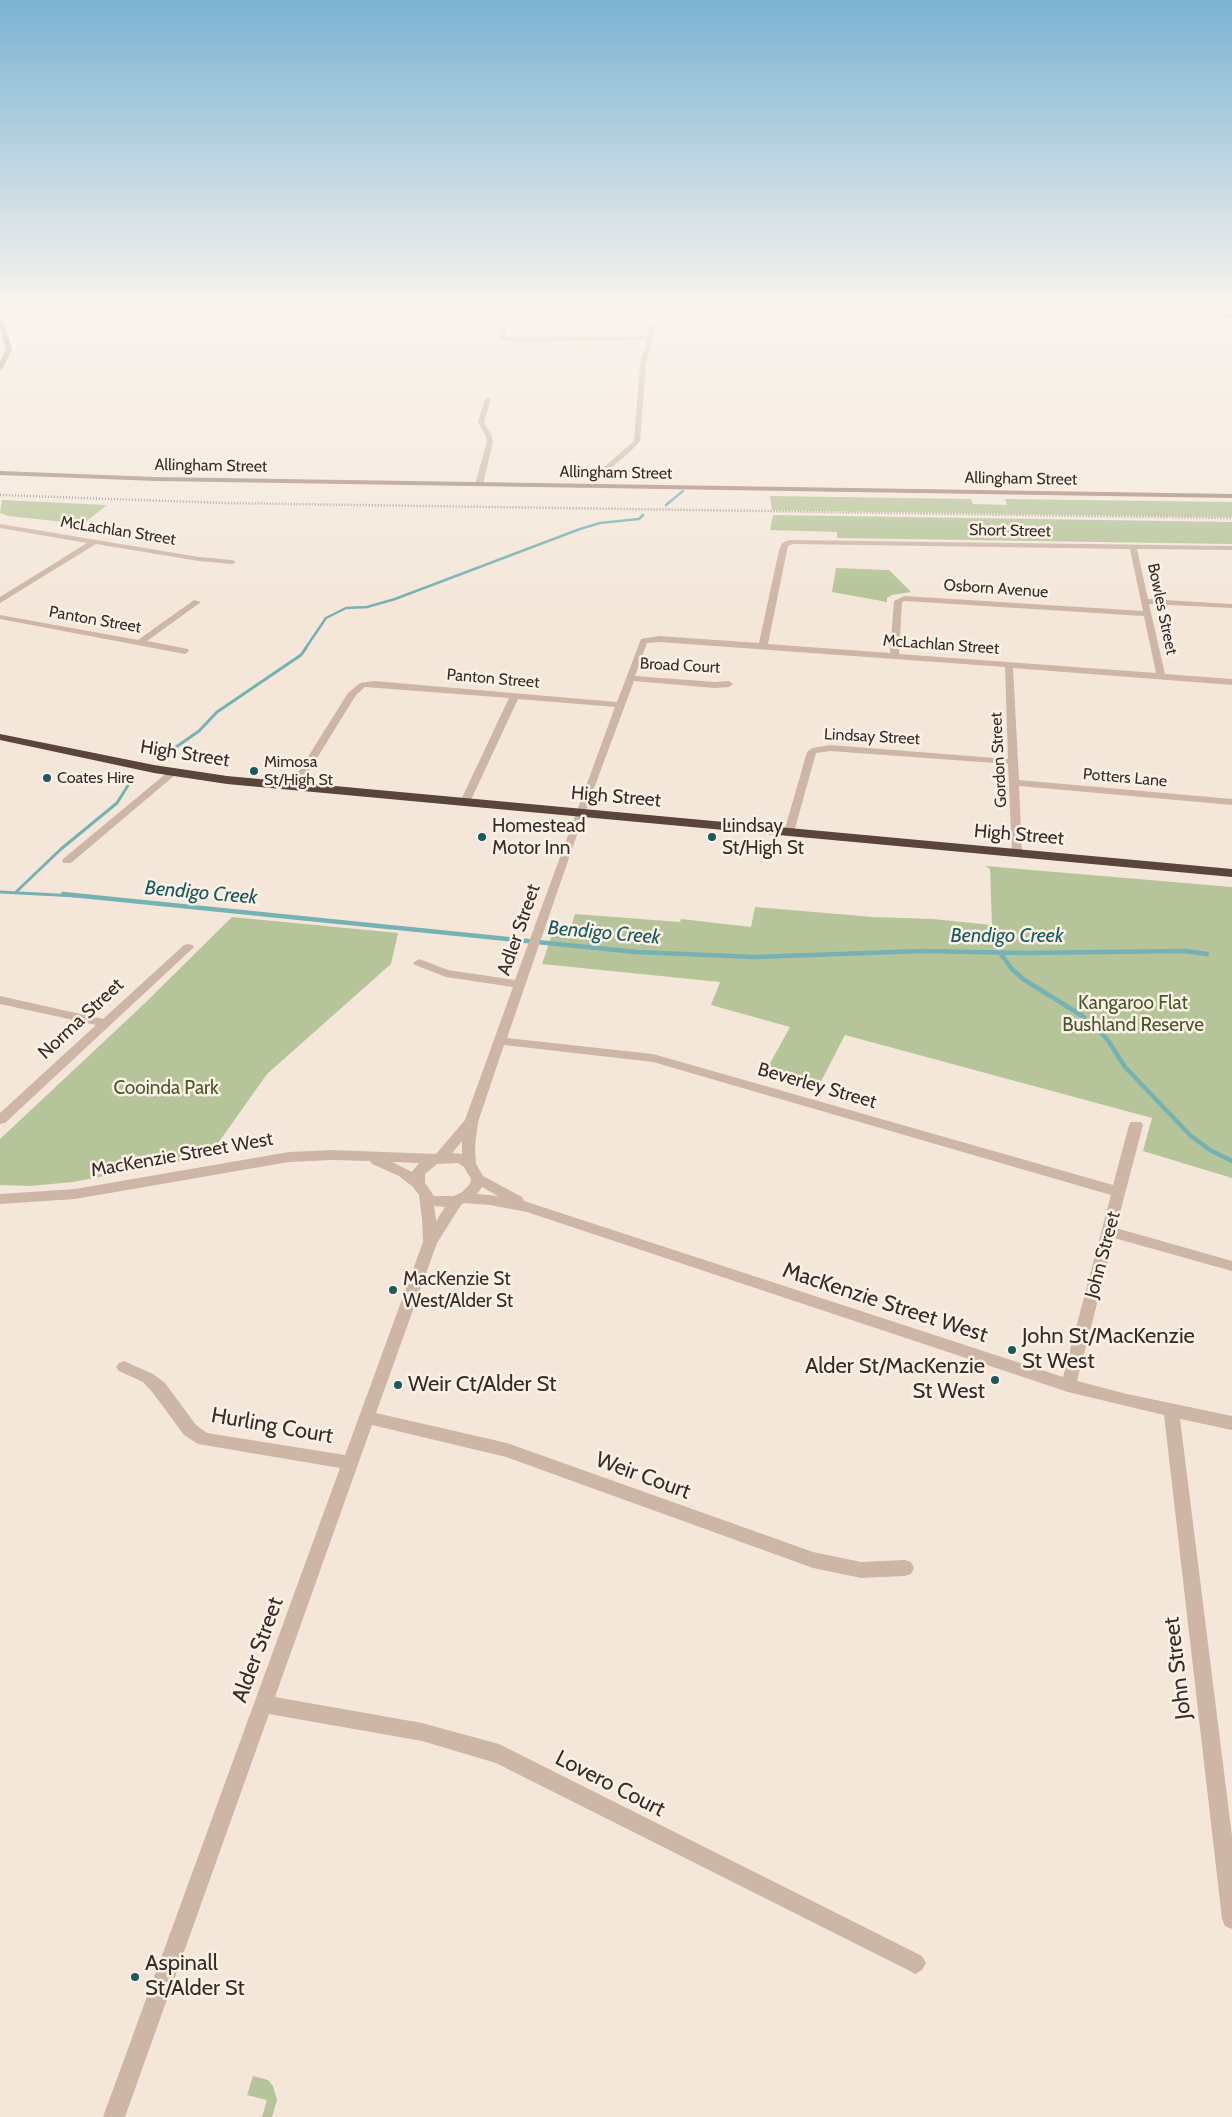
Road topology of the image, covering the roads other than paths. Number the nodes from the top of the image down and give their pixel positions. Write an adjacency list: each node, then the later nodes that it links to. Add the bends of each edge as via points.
1 (487, 402): 4 (street, via 481,422 490,442)
2 (640, 402): 5 (street, via 637,440 598,475)
3 (0, 473): 4 (street, Allingham Street, via 137,479)
4 (479, 484): 5 (street, Allingham Street)
5 (594, 486): 6 (street, Allingham Street)
6 (1232, 496)
7 (0, 526): 8 (street, McLachlan Street)
8 (94, 542): 11 (street, McLachlan Street); 12 (street)
9 (1133, 546): 10 (street, Short Street); 13 (street, Bowles Street); 20 (street, Short Street, via 788,543 783,550)
10 (1232, 548)
11 (232, 562)
12 (0, 601)
13 (1145, 601): 15 (street); 16 (street, Bowles Street)
14 (196, 602): 19 (street)
15 (1232, 606)
16 (1148, 614): 22 (street, Osborn Avenue, via 904,598 898,601); 24 (street, Bowles Street)
17 (0, 617): 19 (street, Panton Street)
18 (647, 640): 20 (street, McLachlan Street); 25 (street, Adler Street, via 643,642)
19 (139, 643): 21 (street, Panton Street)
20 (762, 646): 22 (street, McLachlan Street)
21 (185, 651)
22 (894, 657): 23 (street, McLachlan Street)
23 (1009, 666): 24 (street, McLachlan Street); 31 (street, Gordon Street)
24 (1161, 677): 26 (street, McLachlan Street)
25 (630, 678): 27 (street, Broad Court); 29 (street, Adler Street)
26 (1232, 682)
27 (729, 684)
28 (514, 696): 29 (street, Panton Street); 34 (street, Panton Street, via 363,685 355,690); 35 (street)
29 (620, 705): 37 (street, Adler Street)
30 (0, 737): 32 (highway, High Street)
31 (1014, 762): 33 (street, Gordon Street); 38 (street, Lindsay Street, via 830,748 815,750)
32 (172, 772): 34 (highway, High Street); 40 (street)
33 (1014, 784): 36 (street, Potters Lane); 39 (street, Gordon Street)
34 (294, 787): 35 (highway, High Street)
35 (465, 802): 37 (highway, High Street)
36 (1232, 802)
37 (581, 812): 38 (highway, High Street); 44 (street, Adler Street)
38 (788, 832): 39 (highway, High Street)
39 (1017, 853): 41 (highway, High Street)
40 (67, 861)
41 (1232, 873)
42 (188, 947): 46 (street, Norma Street)
43 (419, 963): 44 (street, via 446,973)
44 (520, 984): 47 (street, Adler Street)
45 (0, 1000): 46 (street)
46 (104, 1023): 48 (street, Norma Street)
47 (500, 1041): 49 (street, Adler Street); 56 (street, Beverley Street, via 654,1058)
48 (0, 1120)
49 (471, 1122): 52 (street, Adler Street); 53 (street, Adler Street)
50 (1136, 1125): 56 (street, John Street)
51 (370, 1158): 52 (street, MacKenzie Street West); 55 (street, MacKenzie Street West, via 404,1173); 57 (street, MacKenzie Street West, via 333,1155 289,1157 75,1194)
52 (437, 1159): 53 (street, via 456,1158); 55 (street, via 420,1169 417,1177)
53 (469, 1164): 54 (street)
54 (478, 1179): 58 (street, via 474,1190); 59 (street, MacKenzie Street West)
55 (421, 1190): 58 (street, via 436,1202); 61 (street, Alder Street, via 429,1219)
56 (1119, 1192): 60 (street, John Street)
57 (0, 1199)
58 (460, 1200): 59 (street, MacKenzie Street West, via 495,1201); 61 (street)
59 (528, 1207): 64 (street, MacKenzie Street West)
60 (1110, 1232): 62 (street); 64 (street, John Street)
61 (430, 1242): 66 (street, Alder Street)
62 (1232, 1266)
63 (124, 1367): 68 (street, Hurling Court, via 148,1378 190,1430 204,1439)
64 (1068, 1386): 65 (street, MacKenzie Street West)
65 (1171, 1411): 67 (street, MacKenzie Street West); 71 (street, John Street)
66 (367, 1416): 68 (street, Alder Street); 69 (street, Weir Court, via 507,1450 813,1560 861,1570)
67 (1232, 1423)
68 (350, 1463): 70 (street, Alder Street)
69 (905, 1568)
70 (263, 1704): 72 (street, Lovero Court, via 422,1732 499,1754); 73 (street, Alder Street)
71 (1232, 1919)
72 (915, 1964)
73 (114, 2117)

